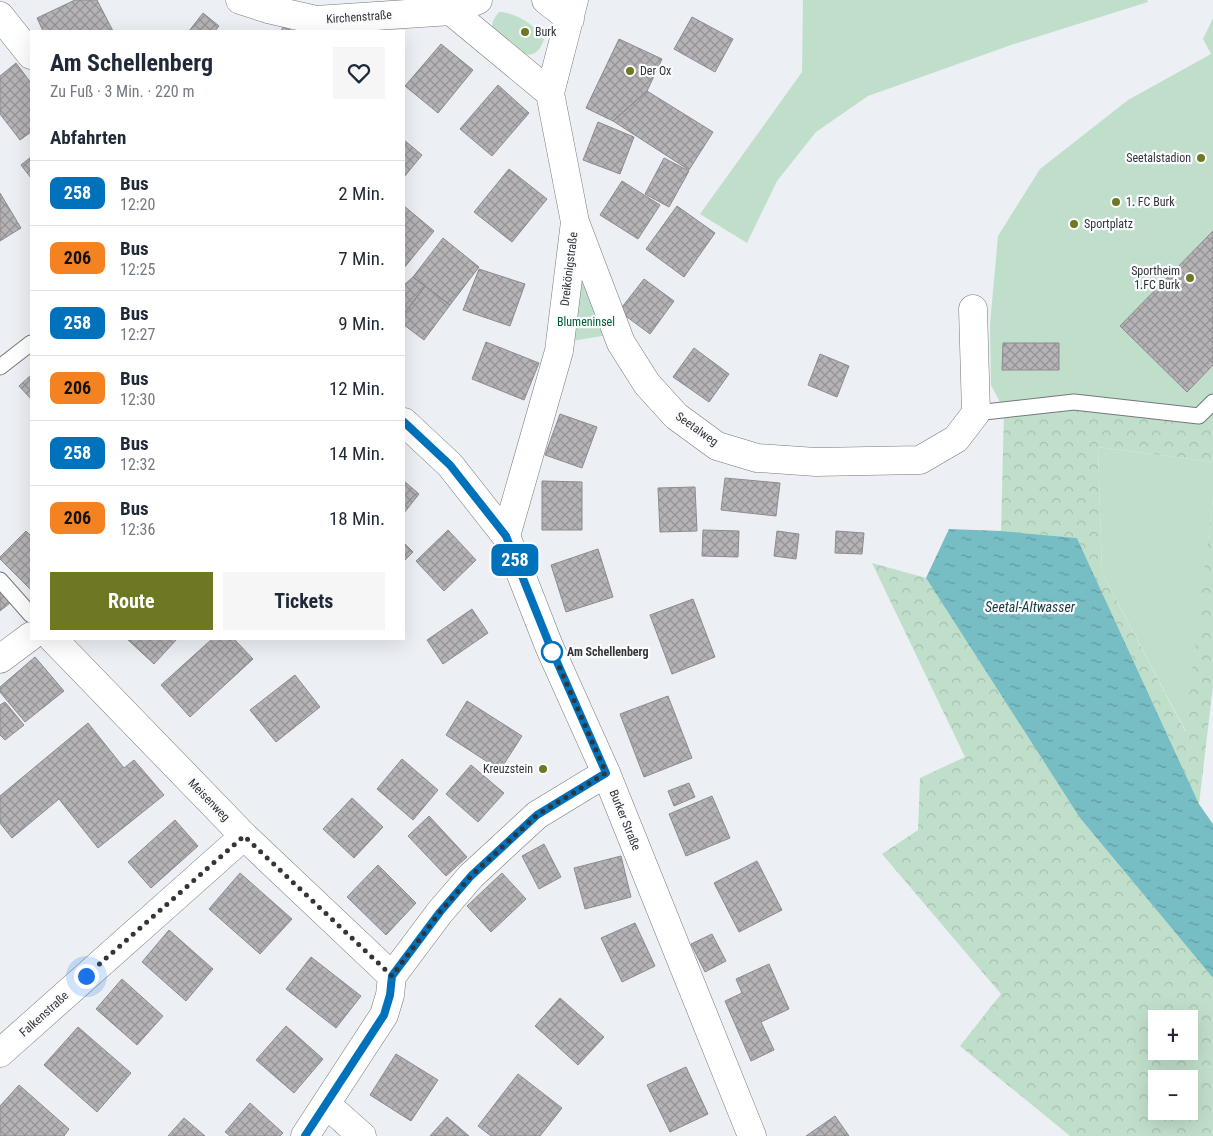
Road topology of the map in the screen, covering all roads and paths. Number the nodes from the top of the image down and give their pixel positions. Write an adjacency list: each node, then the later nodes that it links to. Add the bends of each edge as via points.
1 (240, 0): 5 (street, Kirchenstraße, via 316,20)
2 (478, 0): 5 (street, Kirchenstraße)
3 (546, 0): 4 (street)
4 (572, 9): 8 (street, Dreikönigstraße)
5 (451, 11): 8 (street)
6 (0, 16): 7 (street)
7 (30, 54)
8 (550, 93): 9 (street, Dreikönigstraße)
9 (575, 222): 14 (street, Seetalweg, via 622,343 646,384 676,416 717,446 767,459 816,462 920,460 956,439); 16 (street, Dreikönigstraße, via 559,351)
10 (973, 309): 14 (street)
11 (30, 344): 12 (lane)
12 (0, 367)
13 (1213, 402): 14 (lane, via 1199,416 1074,402)
14 (976, 413)
15 (405, 423): 16 (street, Burker Straße, via 450,465)
16 (506, 536): 22 (street, Burker Straße)
17 (0, 580): 18 (lane)
18 (30, 614)
19 (30, 637): 21 (street)
20 (54, 640): 23 (street, Meisenweg)
21 (0, 659)
22 (606, 773): 24 (street, via 537,815 471,876); 29 (street, Burker Straße)
23 (244, 836): 24 (street, Meisenweg); 25 (street, Falkenstraße)
24 (392, 976): 26 (street, via 384,1015)
25 (0, 1053)
26 (326, 1104): 27 (street); 28 (street)
27 (305, 1136)
28 (362, 1136)
29 (752, 1136)

